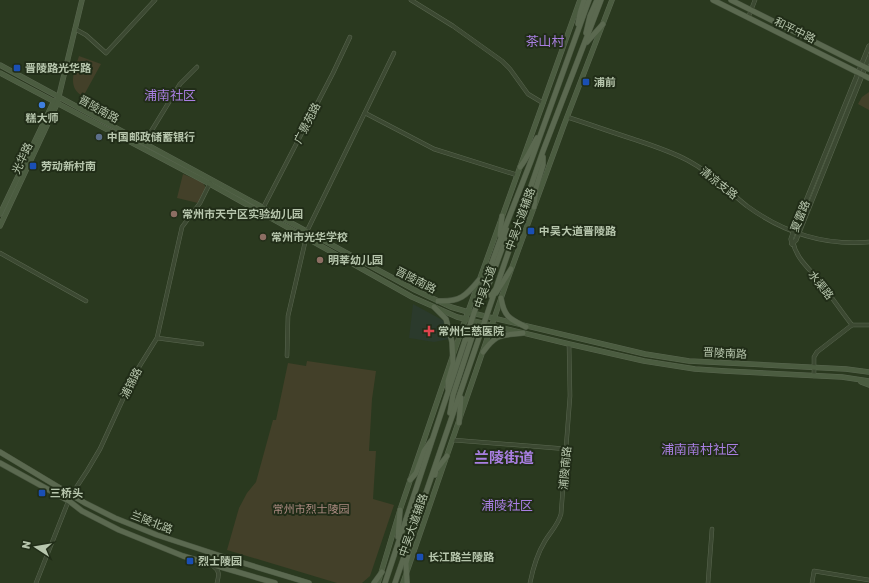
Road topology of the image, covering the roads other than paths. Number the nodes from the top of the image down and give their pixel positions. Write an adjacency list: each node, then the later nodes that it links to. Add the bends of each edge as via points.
1 (82, 0): 17 (main road, 光华路)
2 (155, 0): 17 (street, via 106,53)
3 (411, 0): 34 (street, via 502,61 528,94)
4 (580, 0): 34 (main road, 中吴大道辅路)
5 (584, 0): 18 (main road)
6 (589, 0): 14 (main road, 中吴大道)
7 (597, 0): 24 (main road)
8 (601, 0): 20 (main road, 中吴大道)
9 (612, 0): 16 (main road, 中吴大道辅路)
10 (712, 0): 15 (main road, 和平中路)
11 (732, 0): 13 (main road, 和平中路)
12 (754, 0): 13 (street)
13 (751, 10): 15 (street); 27 (main road, 和平中路)
14 (584, 16): 18 (main road, 中吴大道); 31 (main road, via 563,81 564,86)
15 (748, 18): 29 (main road, 和平中路)
16 (603, 24): 20 (main road); 37 (main road, 中吴大道辅路)
17 (75, 29): 32 (main road, 光华路)
18 (576, 36): 35 (main road, 中吴大道)
19 (350, 37): 46 (street, 广景苑路)
20 (584, 46): 24 (main road, 中吴大道)
21 (869, 46): 27 (street, 夏雷路)
22 (394, 53): 36 (street)
23 (869, 58): 27 (street, 夏雷路)
24 (578, 59): 31 (main road, 中吴大道)
25 (0, 65): 32 (main road, 晋陵南路)
26 (197, 67): 39 (street, via 180,84)
27 (865, 67): 29 (street, 夏雷路)
28 (0, 73): 33 (main road, 晋陵南路)
29 (860, 73): 30 (main road, 和平中路); 52 (street, 夏雷路)
30 (869, 78)
31 (570, 82): 40 (main road, 中吴大道)
32 (58, 96): 33 (main road, 光华路); 39 (main road, 晋陵南路)
33 (55, 103): 44 (main road, 晋陵南路); 47 (main road, 光华路); 50 (main road, 光华路)
34 (543, 103): 41 (main road, 中吴大道辅路)
35 (550, 108): 38 (main road, 中吴大道); 42 (main road, via 556,106 542,146)
36 (365, 113): 43 (street, via 434,149); 51 (street)
37 (567, 117): 45 (main road, 中吴大道辅路); 52 (street, 清凉支路, via 686,159 715,178 765,218)
38 (543, 129): 41 (main road); 49 (main road, 中吴大道)
39 (144, 143): 44 (main road, 晋陵南路)
40 (543, 151): 42 (main road, 中吴大道); 45 (main road, via 543,165 536,188)
41 (520, 167): 43 (main road, 中吴大道辅路)
42 (538, 168): 60 (main road, 中吴大道)
43 (517, 175): 48 (main road, 中吴大道辅路)
44 (211, 182): 46 (main road, 晋陵南路); 53 (main road, 晋陵南路); 78 (street, 浦锦路, via 200,203 182,227)
45 (534, 207): 58 (main road, 中吴大道辅路)
46 (263, 208): 51 (main road, 晋陵南路)
47 (0, 214)
48 (502, 216): 56 (main road); 59 (main road, 中吴大道辅路)
49 (508, 219): 56 (main road, 中吴大道); 60 (main road, via 504,243 488,287 488,294)
50 (0, 226)
51 (307, 231): 64 (main road, 晋陵南路)
52 (796, 234): 54 (street, 夏雷路, via 791,239 792,244); 55 (street, 清凉支路, via 839,242)
53 (306, 238): 65 (main road, 晋陵南路); 84 (street, via 288,316)
54 (793, 242): 73 (street, 水渠路, via 801,260)
55 (869, 242)
56 (499, 243): 67 (main road, 中吴大道)
57 (0, 253): 63 (street)
58 (511, 269): 61 (main road, 中吴大道辅路); 62 (main road)
59 (479, 280): 64 (main road, via 460,298 449,302); 66 (main road, 中吴大道辅路)
60 (496, 288): 62 (main road, 中吴大道)
61 (501, 298): 69 (main road, 中吴大道辅路); 76 (main road, via 503,310 510,319)
62 (492, 300): 68 (main road, 中吴大道)
63 (86, 301)
64 (438, 301): 66 (main road, 晋陵南路)
65 (434, 307): 70 (main road, 晋陵南路); 83 (main road, via 446,319)
66 (468, 312): 67 (main road, 晋陵南路); 70 (main road, 中吴大道辅路)
67 (474, 314): 68 (main road, 晋陵南路); 71 (main road, 中吴大道)
68 (486, 317): 69 (main road, 晋陵南路); 72 (main road, 中吴大道)
69 (494, 319): 75 (main road, 中吴大道辅路); 76 (main road, 晋陵南路)
70 (465, 320): 71 (main road, 晋陵南路); 83 (main road, 中吴大道辅路)
71 (472, 321): 72 (main road, 晋陵南路); 79 (main road, 中吴大道)
72 (483, 324): 75 (main road, 晋陵南路); 87 (main road, 中吴大道)
73 (852, 325): 74 (street); 85 (street, via 817,352 814,357)
74 (869, 325)
75 (492, 326): 77 (main road, 晋陵南路); 82 (main road, 中吴大道辅路)
76 (526, 327): 85 (main road, 晋陵南路, via 645,354 689,361)
77 (523, 333): 81 (main road, 晋陵南路); 82 (main road, via 492,340)
78 (157, 338): 80 (street); 102 (street, 浦锦路, via 134,375 100,448)
79 (467, 339): 92 (main road, 中吴大道); 94 (main road, via 472,337 453,396)
80 (202, 344)
81 (569, 344): 88 (main road, 晋陵南路, via 644,361 696,369); 97 (street, 浦陵南路, via 570,396)
82 (483, 352): 93 (main road, 中吴大道辅路)
83 (453, 354): 92 (main road, via 448,381); 101 (main road, 中吴大道辅路)
84 (288, 356)
85 (815, 367): 86 (main road, 晋陵南路); 88 (street)
86 (869, 372)
87 (466, 373): 93 (main road, via 467,380 460,401); 94 (main road, 中吴大道)
88 (814, 376): 89 (main road, 晋陵南路)
89 (842, 377): 90 (main road, 晋陵南路); 91 (main road)
90 (869, 381)
91 (869, 384)
92 (449, 393): 95 (main road, 中吴大道)
93 (458, 423): 96 (main road, 中吴大道辅路)
94 (448, 426): 103 (main road, 中吴大道)
95 (434, 437): 101 (main road); 108 (main road, 中吴大道)
96 (453, 440): 97 (street); 99 (main road, 中吴大道辅路)
97 (566, 449): 125 (street, 浦陵南路, via 559,521 544,542)
98 (0, 452): 102 (main road, 兰陵北路)
99 (447, 456): 103 (main road, via 436,470); 113 (main road, 中吴大道辅路)
100 (0, 463): 104 (main road, 兰陵北路)
101 (410, 480): 105 (main road, 中吴大道辅路)
102 (72, 495): 104 (street, 浦锦路); 119 (main road, 兰陵北路, via 115,518 157,535)
103 (425, 495): 107 (main road, 中吴大道)
104 (69, 501): 109 (main road, 兰陵北路, via 82,511 120,530 183,556); 116 (street, 浦锦路)
105 (400, 510): 108 (main road); 111 (main road, 中吴大道辅路)
106 (712, 529): 126 (street)
107 (412, 534): 113 (main road); 122 (main road, 中吴大道)
108 (398, 545): 115 (main road, 中吴大道)
109 (211, 564): 110 (main road, 兰陵北路); 112 (street)
110 (229, 570): 112 (street); 118 (main road, 兰陵北路)
111 (382, 572): 120 (main road); 121 (main road, 中吴大道辅路)
112 (219, 574): 117 (street)
113 (406, 575): 123 (main road, 中吴大道辅路); 124 (main road)
114 (867, 581): 127 (street, via 814,571)
115 (386, 582)
116 (36, 583)
117 (217, 583)
118 (275, 583)
119 (309, 583)
120 (374, 583)
121 (378, 583)
122 (395, 583)
123 (403, 583)
124 (407, 583)
125 (530, 583)
126 (708, 583)
127 (812, 583)

